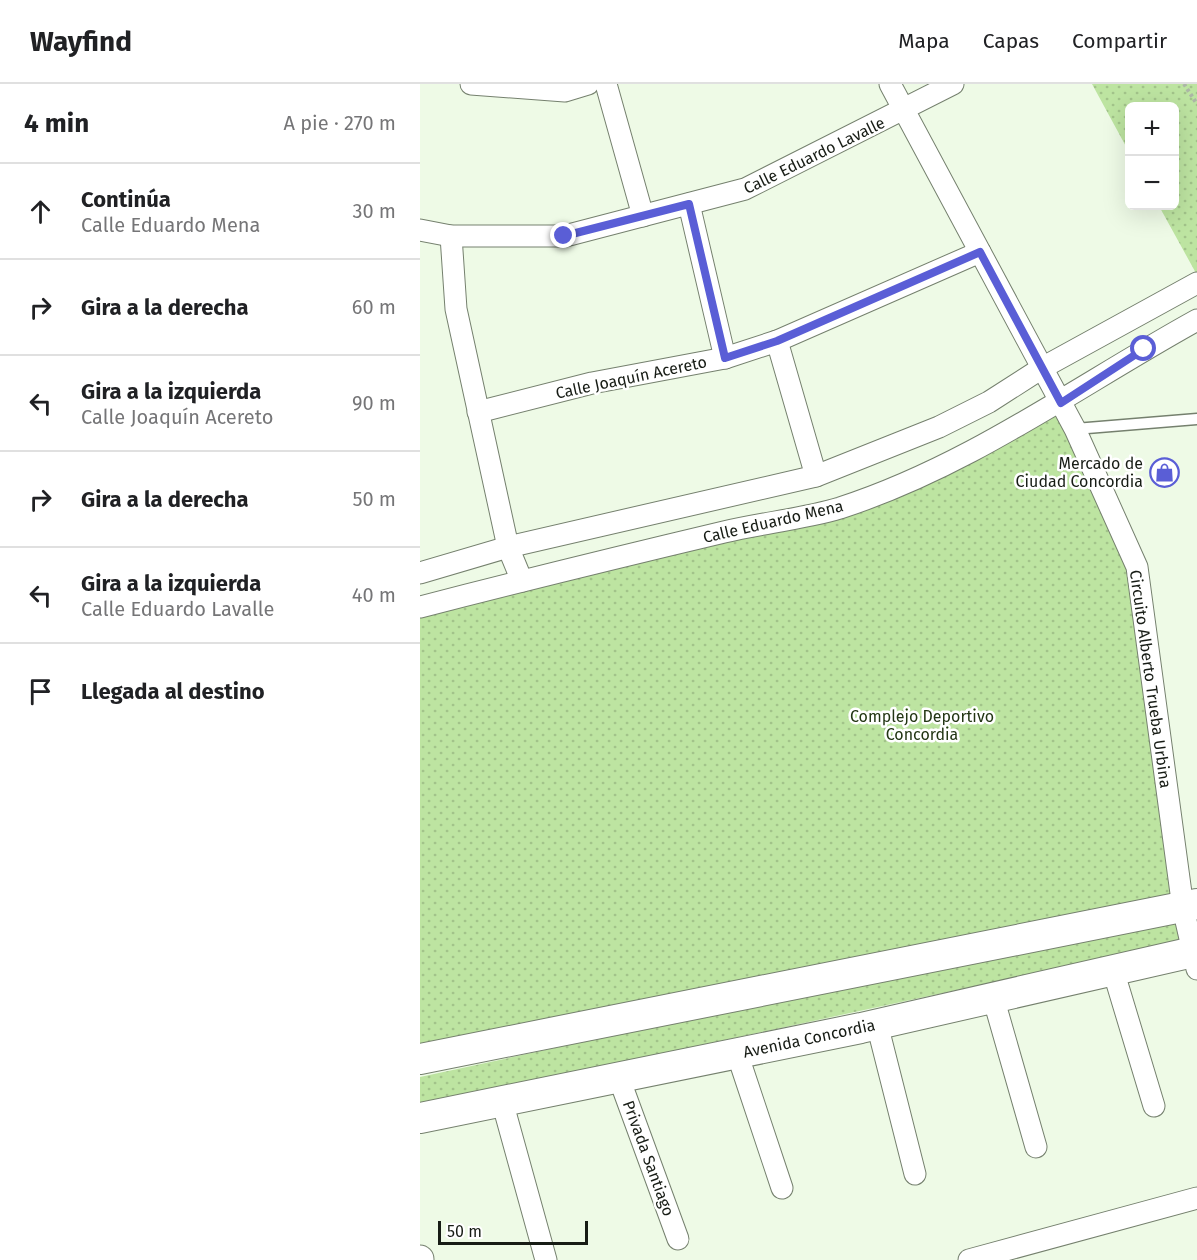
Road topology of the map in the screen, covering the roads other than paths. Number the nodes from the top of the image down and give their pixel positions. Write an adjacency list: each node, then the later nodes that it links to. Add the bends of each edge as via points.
1 (471, 84): 2 (street, via 565,91)
2 (588, 84)
3 (606, 84): 8 (street)
4 (890, 84): 6 (street, Circuito Alberto Trueba Urbina)
5 (953, 84): 6 (street, Calle Eduardo Lavalle)
6 (904, 111): 7 (street, Calle Eduardo Lavalle, via 745,189); 11 (street, Circuito Alberto Trueba Urbina)
7 (689, 204): 8 (street, Calle Eduardo Lavalle); 15 (street)
8 (643, 216): 10 (street, Calle Eduardo Lavalle, via 564,236)
9 (420, 230): 10 (street, Calle Eduardo Lavalle)
10 (451, 236): 18 (street, via 456,309)
11 (980, 252): 14 (street, Calle Joaquín Acereto); 16 (street, Circuito Alberto Trueba Urbina)
12 (1197, 283): 16 (street, Calle Eduardo Mena)
13 (1197, 320): 17 (street, Calle Eduardo Mena)
14 (777, 341): 15 (street, Calle Joaquín Acereto); 21 (street)
15 (725, 358): 18 (street, Calle Joaquín Acereto, via 592,383)
16 (1042, 368): 17 (street, Circuito Alberto Trueba Urbina); 21 (street, Calle Eduardo Mena, via 989,402 939,427)
17 (1061, 403): 20 (street, Circuito Alberto Trueba Urbina); 24 (street, Calle Eduardo Mena, via 944,465 839,508)
18 (478, 412): 22 (street)
19 (1197, 420): 20 (lane)
20 (1075, 429): 26 (street, Circuito Alberto Trueba Urbina, via 1137,567)
21 (816, 476): 22 (street, Calle Eduardo Mena)
22 (508, 548): 23 (street, Calle Eduardo Mena); 24 (street)
23 (420, 573)
24 (522, 580): 25 (street, Calle Eduardo Mena)
25 (420, 607)
26 (1190, 906): 27 (street, Circuito Alberto Trueba Urbina); 32 (main road)
27 (1195, 957): 28 (main road, Avenida Concordia)
28 (1113, 970): 29 (main road, Avenida Concordia); 35 (street)
29 (993, 998): 30 (main road, Avenida Concordia); 37 (street)
30 (877, 1024): 31 (main road, Avenida Concordia); 38 (street)
31 (737, 1053): 33 (main road, Avenida Concordia); 39 (street)
32 (420, 1059)
33 (619, 1078): 34 (main road, Avenida Concordia); 41 (street, Privada Santiago)
34 (502, 1101): 36 (main road, Avenida Concordia); 43 (street)
35 (1154, 1106)
36 (420, 1118)
37 (1036, 1147)
38 (915, 1174)
39 (782, 1188)
40 (1197, 1198): 42 (street)
41 (678, 1239)
42 (1000, 1256): 44 (street)
43 (546, 1260)
44 (969, 1260)

